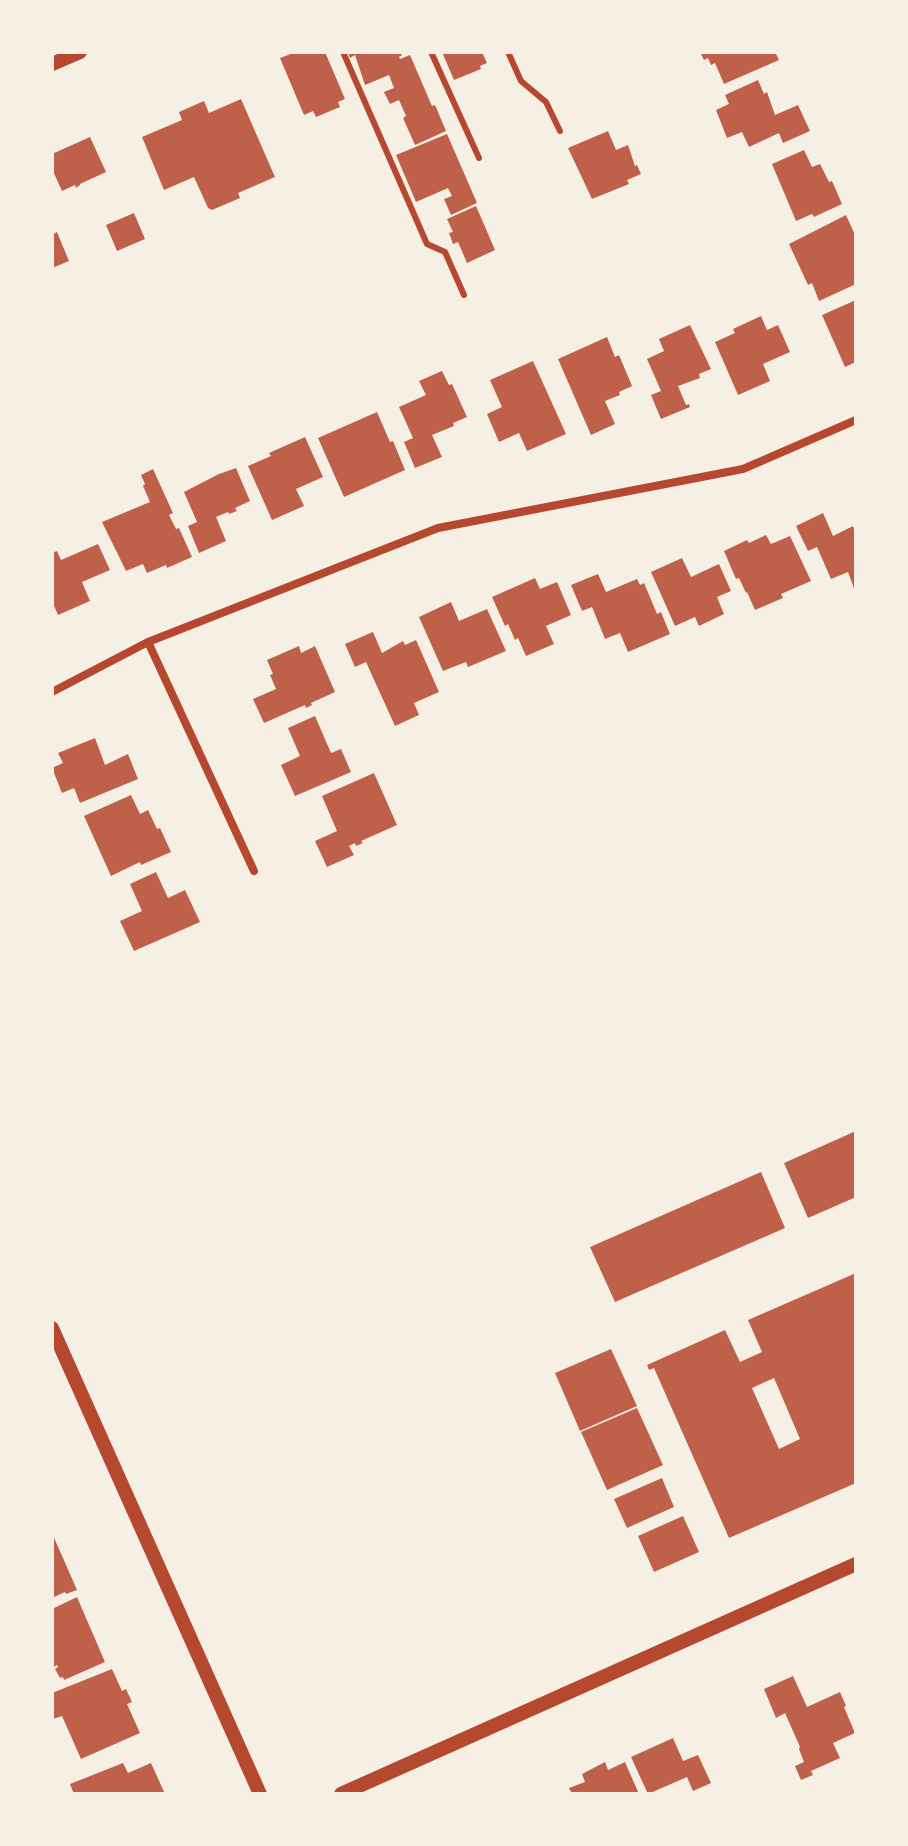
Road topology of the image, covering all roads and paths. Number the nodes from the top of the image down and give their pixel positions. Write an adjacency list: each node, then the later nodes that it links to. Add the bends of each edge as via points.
1 (80, 52): 5 (street)
2 (343, 52): 8 (lane, via 427,244 445,252)
3 (431, 52): 7 (lane)
4 (508, 52): 6 (lane, via 521,81 546,102)
5 (52, 64)
6 (560, 131)
7 (479, 158)
8 (464, 295)
9 (856, 420): 10 (street, via 743,469 438,528)
10 (148, 642): 11 (street); 12 (street)
11 (52, 692)
12 (254, 871)
13 (52, 1328): 15 (street)
14 (856, 1564): 16 (street)
15 (260, 1794)
16 (341, 1794)

